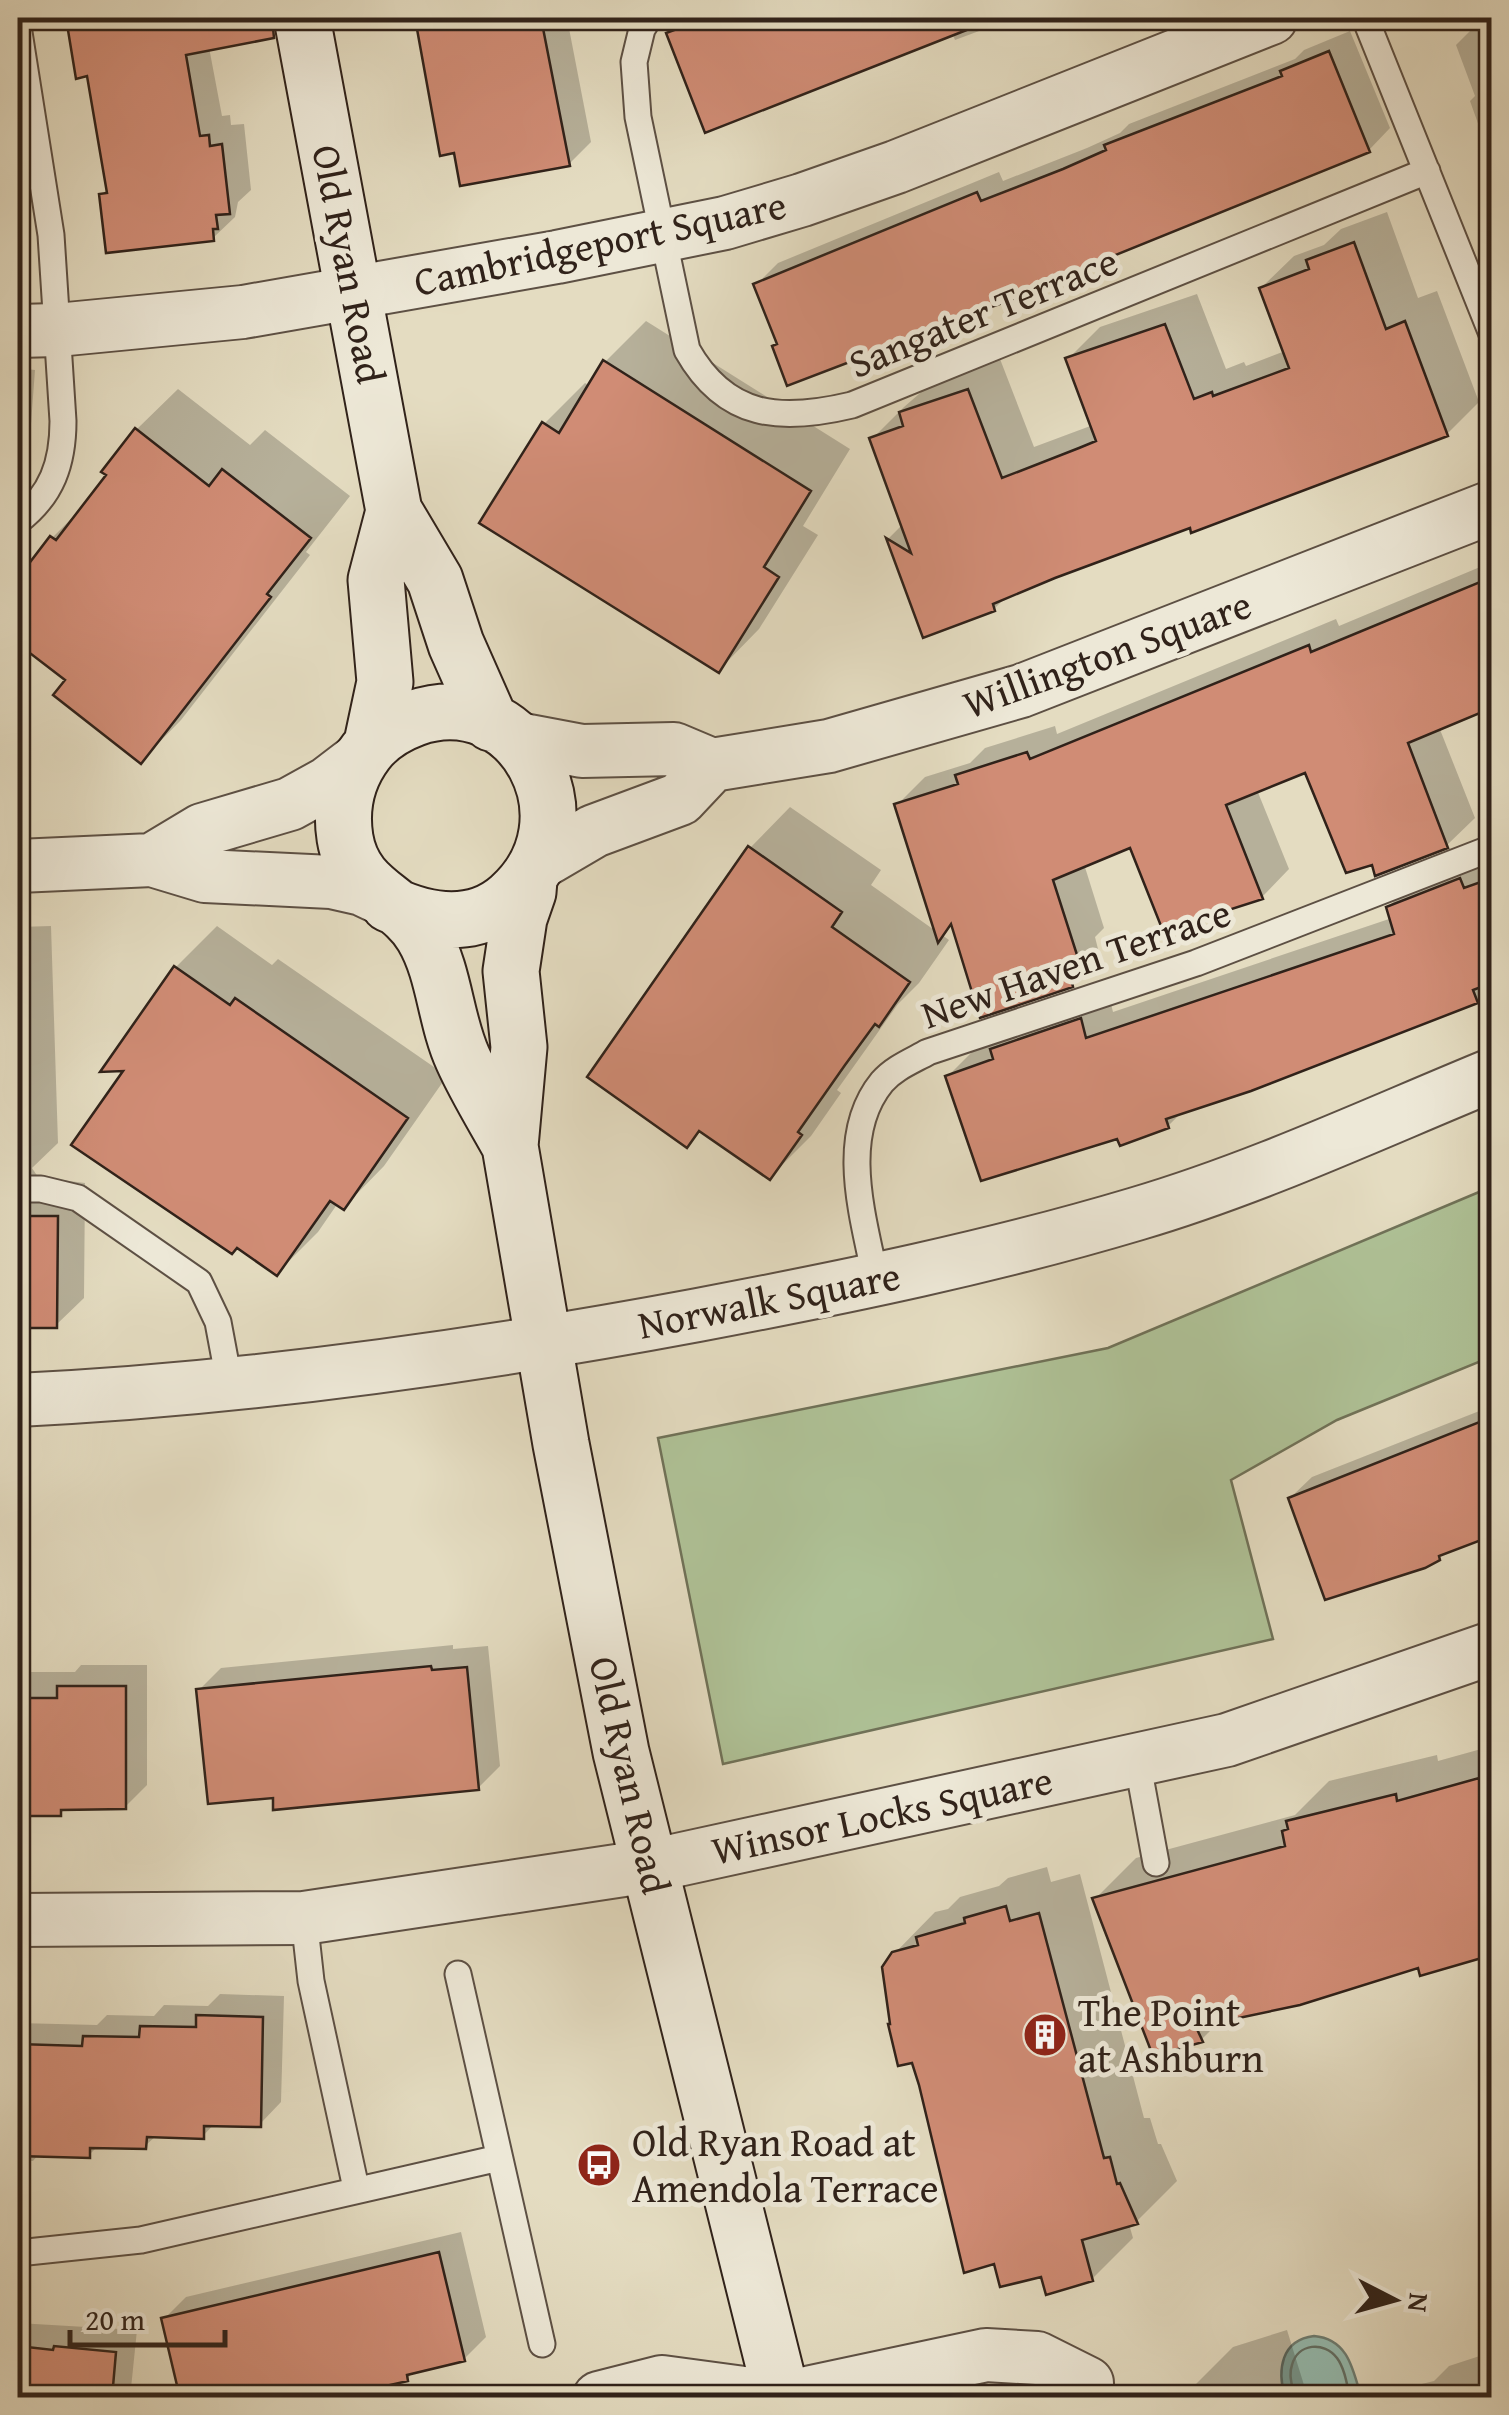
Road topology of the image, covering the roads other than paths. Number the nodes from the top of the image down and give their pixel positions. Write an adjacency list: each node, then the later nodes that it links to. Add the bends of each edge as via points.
1 (302, 18): 8 (street, Old Ryan Road)
2 (649, 18): 7 (lane, Sangater Terrace, via 634,62)
3 (1271, 18): 7 (street, Cambridgeport Square, via 852,183)
4 (1365, 18): 6 (lane)
5 (18, 29): 9 (lane, via 52,234)
6 (1427, 170): 7 (lane, Sangater Terrace, via 1038,332 816,414 746,408 700,373 687,350); 10 (lane)
7 (661, 238): 8 (street, Cambridgeport Square)
8 (354, 293): 9 (street, Cambridgeport Square, via 243,312); 12 (street, Old Ryan Road)
9 (37, 330): 13 (lane, via 63,448 56,476)
10 (1492, 334)
11 (1492, 507): 16 (street, Willington Square, via 1021,692 829,746)
12 (394, 511): 14 (street, Old Ryan Road, via 435,580 456,644); 15 (street, Old Ryan Road, via 376,580 385,682)
13 (18, 521)
14 (502, 730): 15 (street, via 460,713 428,714 398,724); 16 (street, Willington Square, via 582,751 674,749); 20 (street, Old Ryan Road, via 537,767 548,794 545,851)
15 (367, 750): 18 (street, via 290,804 202,830); 21 (street, Old Ryan Road, via 348,783 345,842 356,870)
16 (712, 765): 20 (street, via 680,799 594,831)
17 (1492, 848): 25 (lane, New Haven Terrace, via 899,1068 870,1102 859,1138 858,1177)
18 (152, 860): 19 (street); 21 (street, via 206,876 331,882)
19 (18, 866)
20 (532, 872): 21 (street, via 506,902 479,916 417,917); 23 (street, Old Ryan Road, via 511,971 519,1047)
21 (385, 901): 23 (street, Old Ryan Road, via 410,916 424,938 462,1057)
22 (1492, 1075): 25 (street, Norwalk Square, via 1140,1213)
23 (510, 1146): 26 (street, Old Ryan Road)
24 (18, 1189): 27 (lane, via 78,1198 199,1282 218,1322)
25 (876, 1280): 26 (street, Norwalk Square)
26 (544, 1344): 27 (street, Norwalk Square); 32 (street, Old Ryan Road, via 621,1752)
27 (230, 1386): 28 (street, Norwalk Square)
28 (18, 1400)
29 (1492, 1648): 30 (street, Winsor Locks Square, via 1226,1740)
30 (1137, 1760): 31 (lane); 32 (street, Winsor Locks Square)
31 (1156, 1863)
32 (650, 1866): 33 (street, Winsor Locks Square); 42 (street, Old Ryan Road)
33 (304, 1918): 34 (street, Winsor Locks Square); 37 (lane)
34 (18, 1920)
35 (458, 1974): 36 (lane)
36 (498, 2158): 37 (lane); 39 (lane)
37 (356, 2188): 38 (lane, via 141,2240)
38 (18, 2253)
39 (542, 2344)
40 (1087, 2390): 42 (street, via 1038,2358 986,2355)
41 (599, 2398): 42 (street, via 662,2382)
42 (782, 2398)

